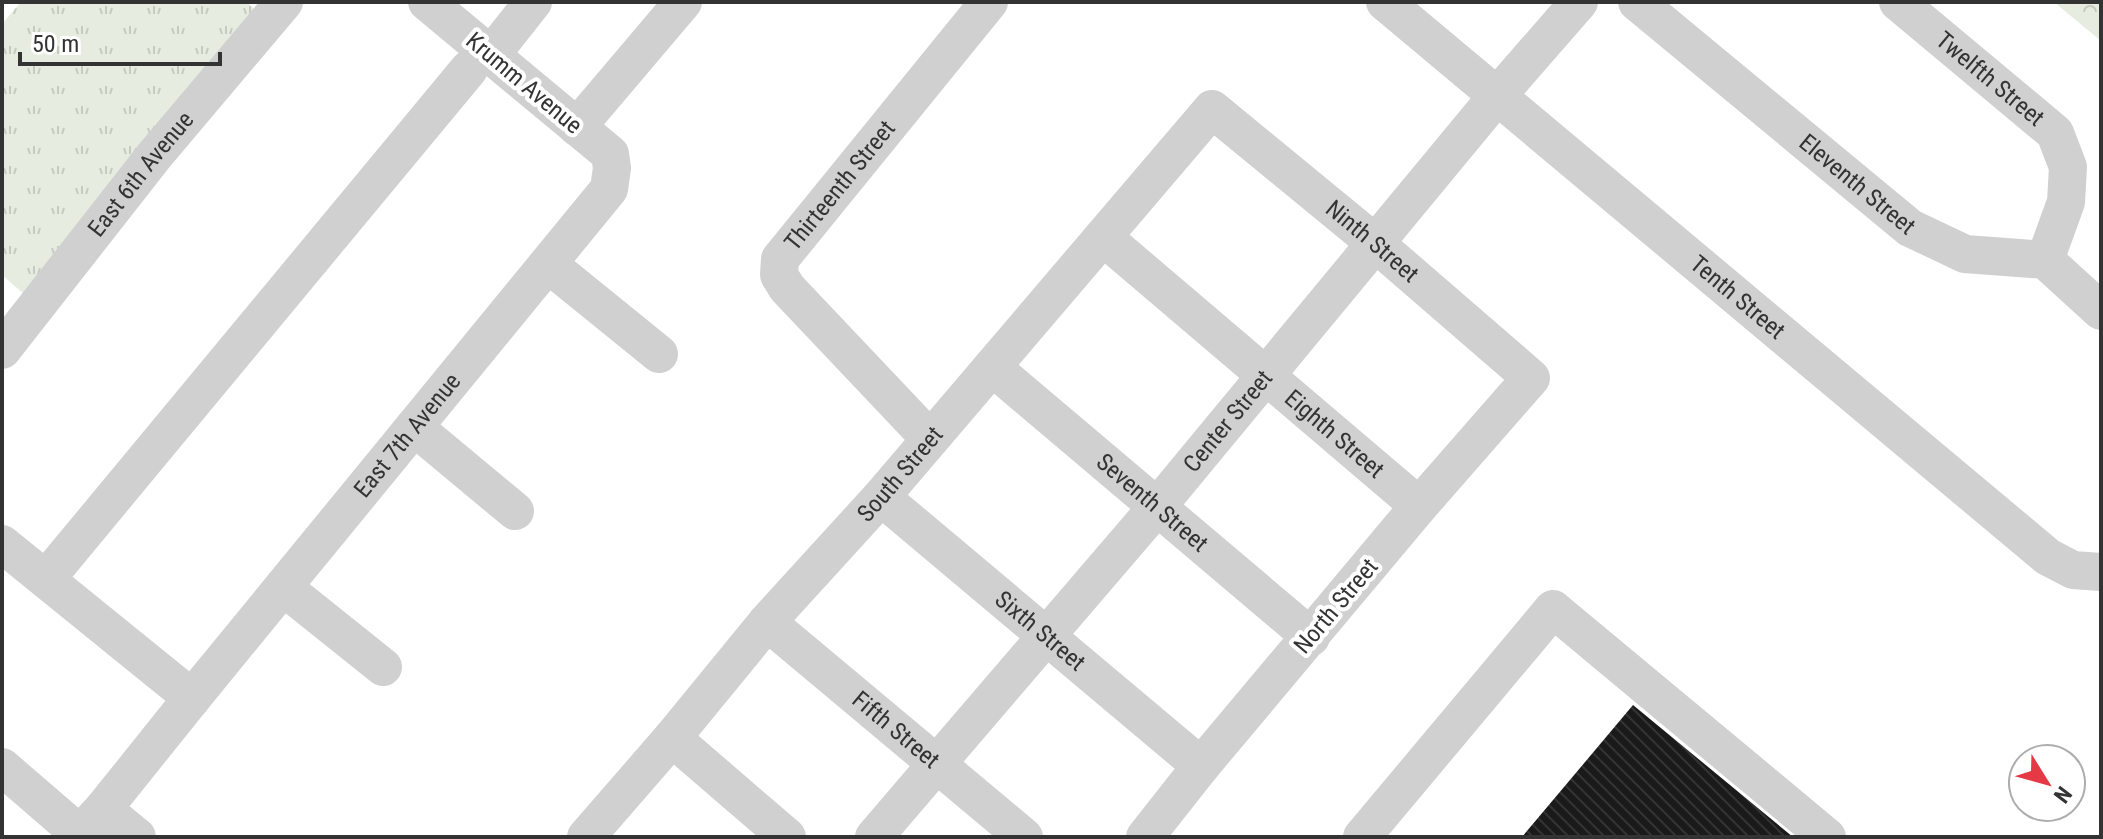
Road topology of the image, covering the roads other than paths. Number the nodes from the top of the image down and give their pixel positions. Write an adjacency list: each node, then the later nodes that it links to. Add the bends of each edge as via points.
1 (284, 2): 20 (street, East 6th Avenue, via 154,156)
2 (427, 2): 10 (street, Krumm Avenue)
3 (533, 2): 10 (street)
4 (683, 2): 13 (street)
5 (989, 2): 26 (street, Thirteenth Street, via 780,259 779,275 787,288)
6 (1385, 2): 11 (street, Tenth Street)
7 (1579, 2): 11 (street, Center Street)
8 (1637, 2): 17 (street, Eleventh Street, via 1910,228 1965,254)
9 (1898, 2): 17 (street, Twelfth Street, via 2055,133 2068,167 2066,202)
10 (480, 62): 13 (street, Krumm Avenue); 33 (street)
11 (1497, 96): 16 (street, Center Street); 32 (street, Tenth Street, via 2048,557 2073,570)
12 (1212, 109): 15 (street, South Street); 16 (street, Ninth Street)
13 (577, 127): 14 (street, Krumm Avenue, via 610,154)
14 (612, 168): 18 (street, East 7th Avenue, via 609,189)
15 (1103, 237): 22 (street, South Street); 23 (street, Eighth Street)
16 (1375, 243): 23 (street, Center Street); 24 (street, Ninth Street)
17 (2045, 260): 19 (street)
18 (548, 264): 21 (street); 25 (street, East 7th Avenue)
19 (2101, 311)
20 (2, 350)
21 (659, 354)
22 (992, 367): 26 (street, South Street); 29 (street, Seventh Street)
23 (1266, 376): 28 (street, Eighth Street); 29 (street, Center Street)
24 (1531, 378): 28 (street, North Street)
25 (414, 427): 30 (street); 34 (street, East 7th Avenue)
26 (930, 439): 27 (street, South Street)
27 (881, 497): 35 (street, South Street); 36 (street, Sixth Street)
28 (1419, 506): 37 (street, North Street)
29 (1157, 507): 36 (street, Center Street); 37 (street, Seventh Street)
30 (515, 511)
31 (2, 544): 33 (street)
32 (2101, 572)
33 (46, 579): 39 (street)
34 (283, 587): 38 (street); 39 (street, East 7th Avenue)
35 (767, 622): 40 (street, South Street); 41 (street, Fifth Street)
36 (1046, 637): 41 (street, Center Street); 42 (street, Sixth Street)
37 (1311, 637): 42 (street, North Street)
38 (383, 667)
39 (192, 698): 44 (street, East 7th Avenue)
40 (672, 738): 47 (street, South Street); 48 (street)
41 (937, 765): 49 (street, Center Street); 50 (street, Fifth Street)
42 (1201, 766): 51 (street, North Street)
43 (2, 767): 45 (street)
44 (103, 809): 45 (street, East 7th Avenue, via 84,829); 46 (street)
45 (47, 825)
46 (137, 837)
47 (586, 837)
48 (787, 837)
49 (874, 837)
50 (1024, 837)
51 (1145, 837)
52 (1362, 837): 53 (street, via 1553,609)
53 (1827, 837)

